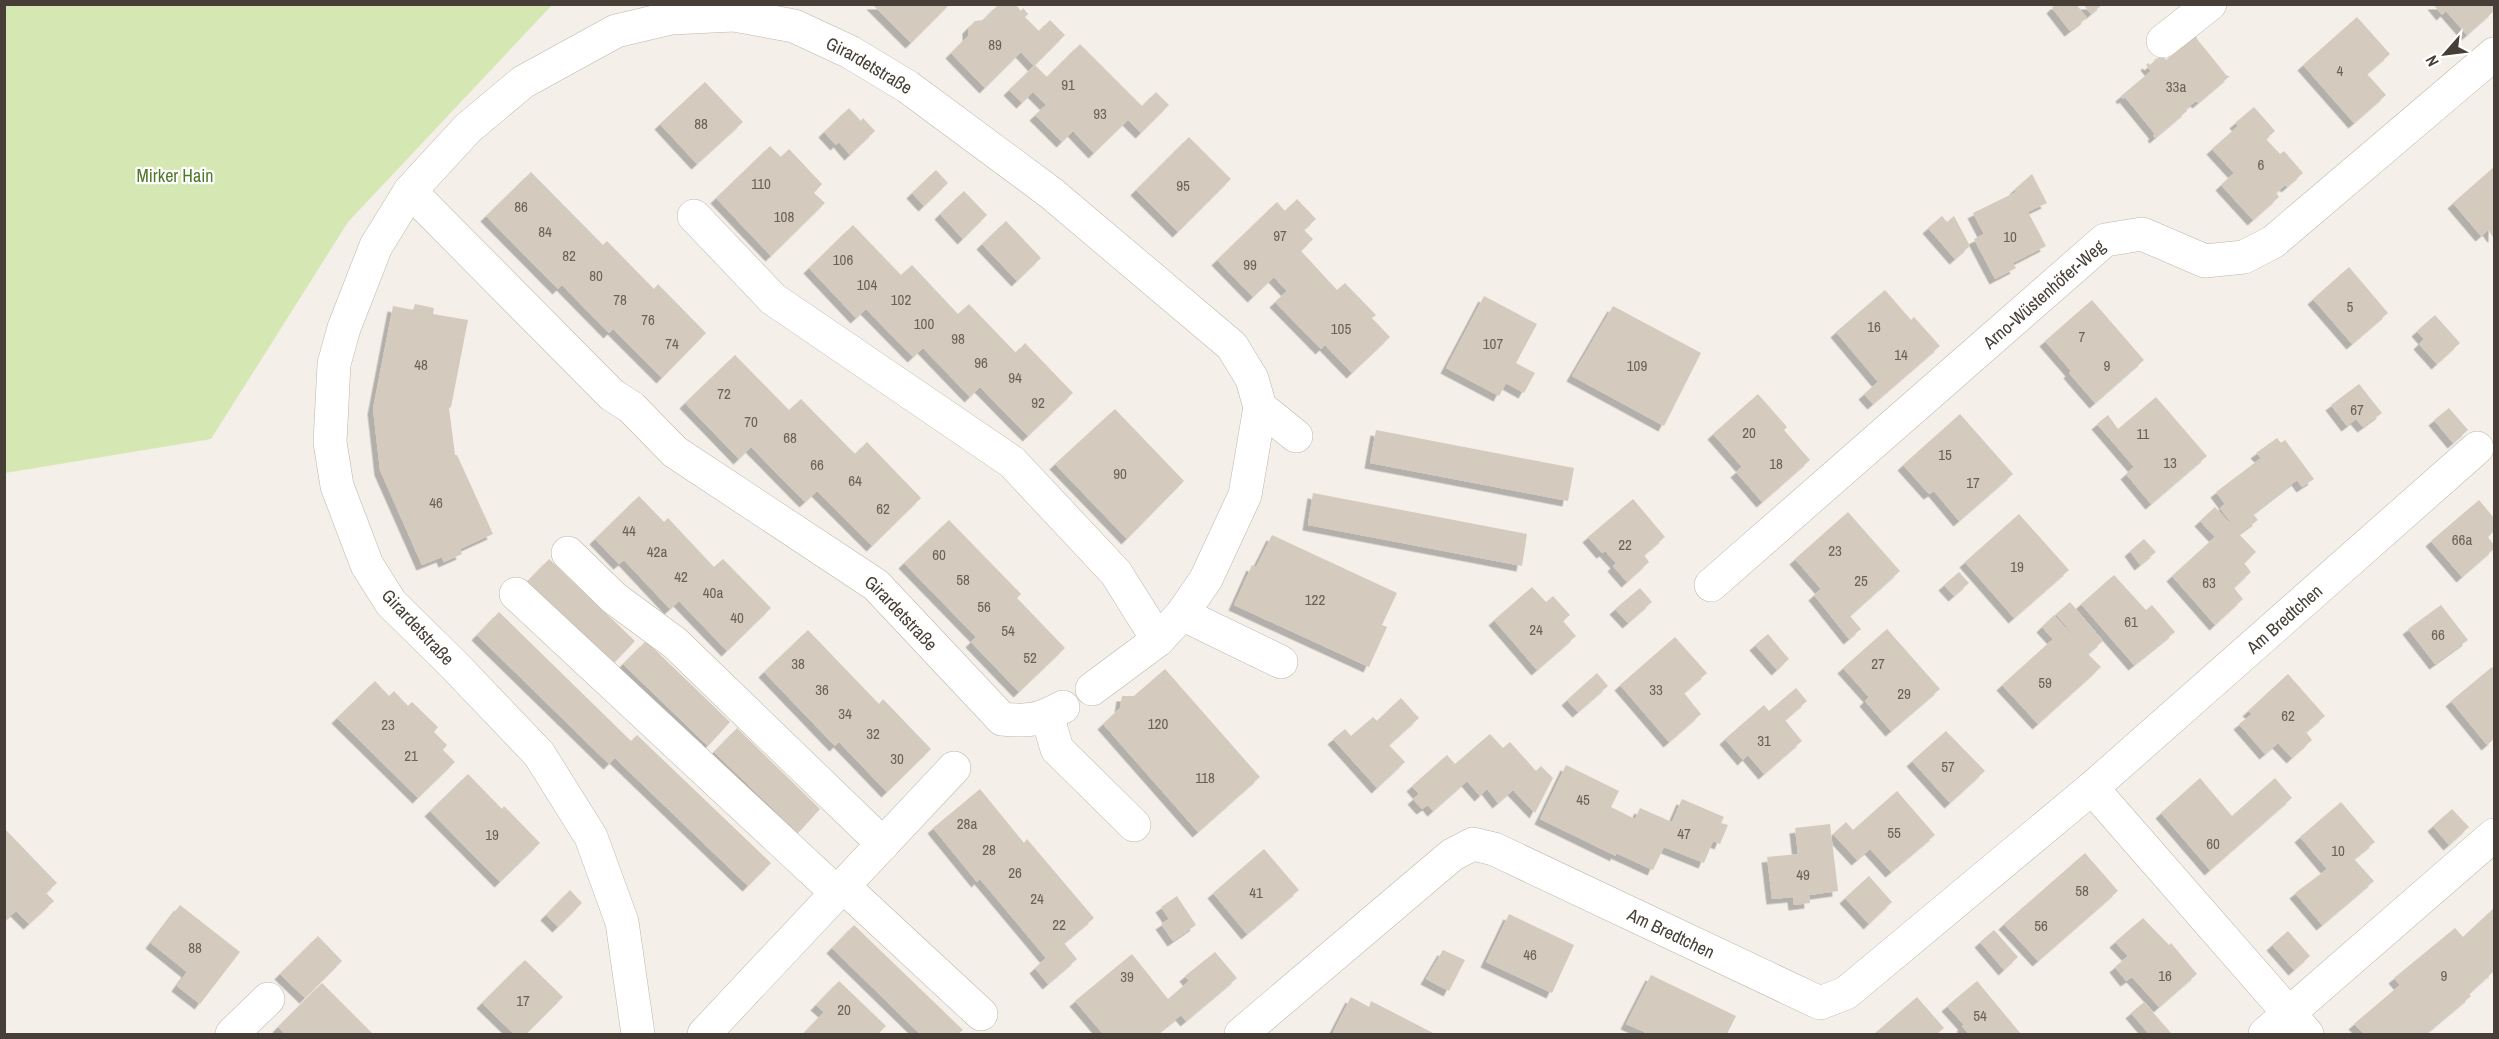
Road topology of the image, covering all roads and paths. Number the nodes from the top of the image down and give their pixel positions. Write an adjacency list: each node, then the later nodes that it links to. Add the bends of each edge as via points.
1 (2210, 4): 2 (street)
2 (2163, 41)
3 (2494, 54): 10 (street, Arno-Wüstenhöfer-Weg, via 2273,242 2244,257 2205,261 2142,234 2105,240)
4 (410, 191): 6 (street, Girardetstraße, via 468,128 524,82 616,31 671,18 734,15 794,26 850,52 908,87 1051,193 1232,346 1252,380); 18 (street, Girardetstraße, via 612,395 631,407 675,452 876,585 993,728 1029,722 1055,711 1057,749); 27 (street, Girardetstraße, via 376,246 334,364 330,442 337,486 367,565 391,603 538,754 591,837 622,922)
5 (694, 216): 13 (street, via 774,299 1012,462 1116,573)
6 (1260, 407): 7 (street); 12 (street, Girardetstraße, via 1245,495 1206,579)
7 (1296, 436)
8 (2477, 448): 17 (street, Am Bredtchen)
9 (568, 553): 20 (street, via 614,598 675,643)
10 (1711, 585)
11 (516, 594): 21 (street)
12 (1182, 614): 13 (street, Girardetstraße); 14 (street)
13 (1158, 640): 15 (street, Girardetstraße)
14 (1281, 662)
15 (1092, 689)
16 (954, 768): 20 (street)
17 (2091, 788): 24 (street); 26 (street, Am Bredtchen, via 1846,993 1820,1003 1494,849 1473,844 1452,855)
18 (1134, 825)
19 (2494, 835): 24 (street)
20 (884, 844): 21 (street)
21 (840, 889): 23 (street); 28 (street)
22 (268, 999): 25 (street)
23 (981, 1014)
24 (2287, 1028)
25 (242, 1031)
26 (1246, 1033)
27 (638, 1035)
28 (704, 1035)

